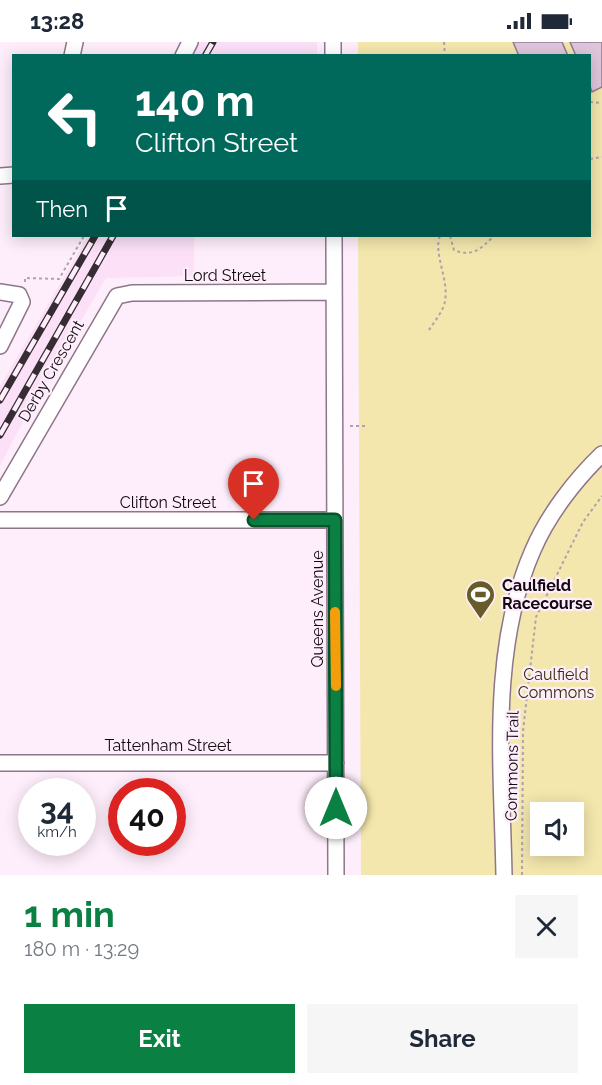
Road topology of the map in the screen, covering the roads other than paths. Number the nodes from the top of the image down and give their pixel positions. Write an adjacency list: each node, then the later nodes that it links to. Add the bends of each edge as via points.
1 (334, 237): 3 (street, Queens Avenue)
2 (0, 292): 5 (street, via 21,297 18,314)
3 (334, 292): 4 (street, Lord Street); 9 (street, Queens Avenue)
4 (117, 296): 7 (street, Derby Crescent)
5 (0, 346)
6 (602, 454): 13 (street, via 570,490 532,550 514,610 504,670)
7 (0, 497)
8 (0, 520): 9 (street, Clifton Street)
9 (335, 520): 10 (street, Queens Avenue)
10 (336, 763): 11 (street, Tattenham Street); 12 (street, Queens Avenue)
11 (0, 764)
12 (336, 875)
13 (504, 875)

